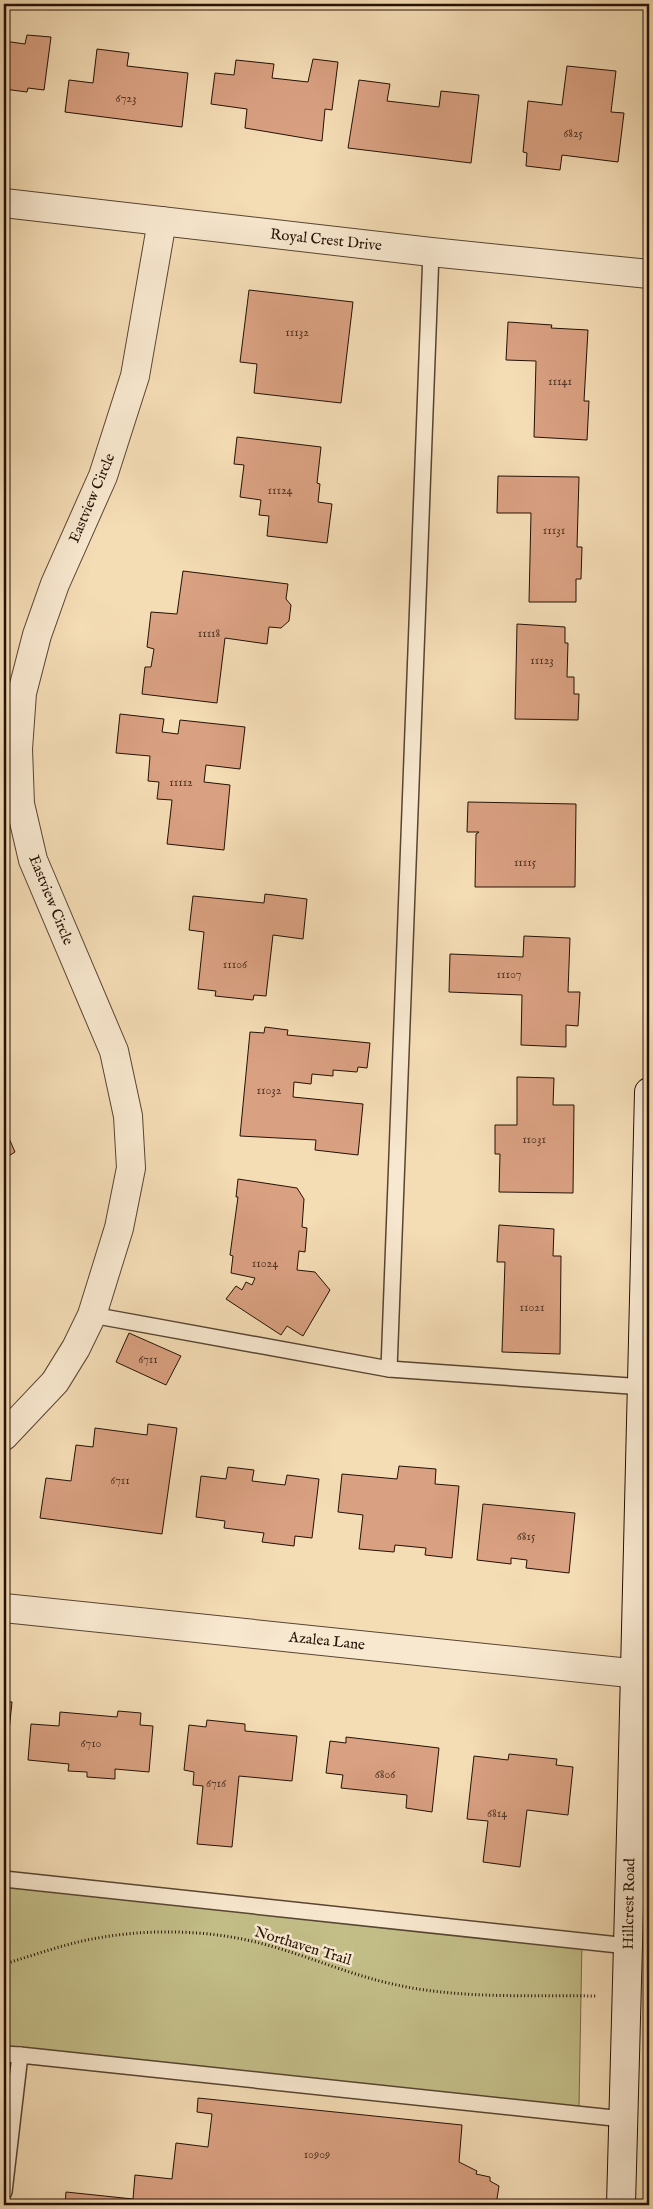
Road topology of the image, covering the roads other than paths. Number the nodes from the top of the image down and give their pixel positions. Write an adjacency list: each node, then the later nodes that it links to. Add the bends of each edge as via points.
1 (4, 203): 2 (street, Royal Crest Drive)
2 (162, 221): 3 (street, Royal Crest Drive); 6 (street, Eastview Circle, via 135,376 103,476 55,584 37,635 22,693 18,749 20,804 33,860 114,1051 128,1116 131,1168 119,1228)
3 (431, 252): 4 (street, Royal Crest Drive); 7 (lane)
4 (649, 274)
5 (649, 1092): 8 (street, Hillcrest Road)
6 (92, 1315): 7 (lane); 9 (street, Eastview Circle, via 55,1382)
7 (389, 1368): 8 (lane)
8 (644, 1387): 11 (street, Hillcrest Road)
9 (4, 1436)
10 (4, 1608): 11 (street, Azalea Lane)
11 (642, 1673): 13 (street, Hillcrest Road)
12 (4, 1880): 13 (lane)
13 (628, 1946): 16 (street, Hillcrest Road)
14 (4, 2054): 15 (lane)
15 (20, 2055): 16 (lane); 17 (lane)
16 (623, 2119): 18 (street, Hillcrest Road)
17 (4, 2192)
18 (621, 2205)

